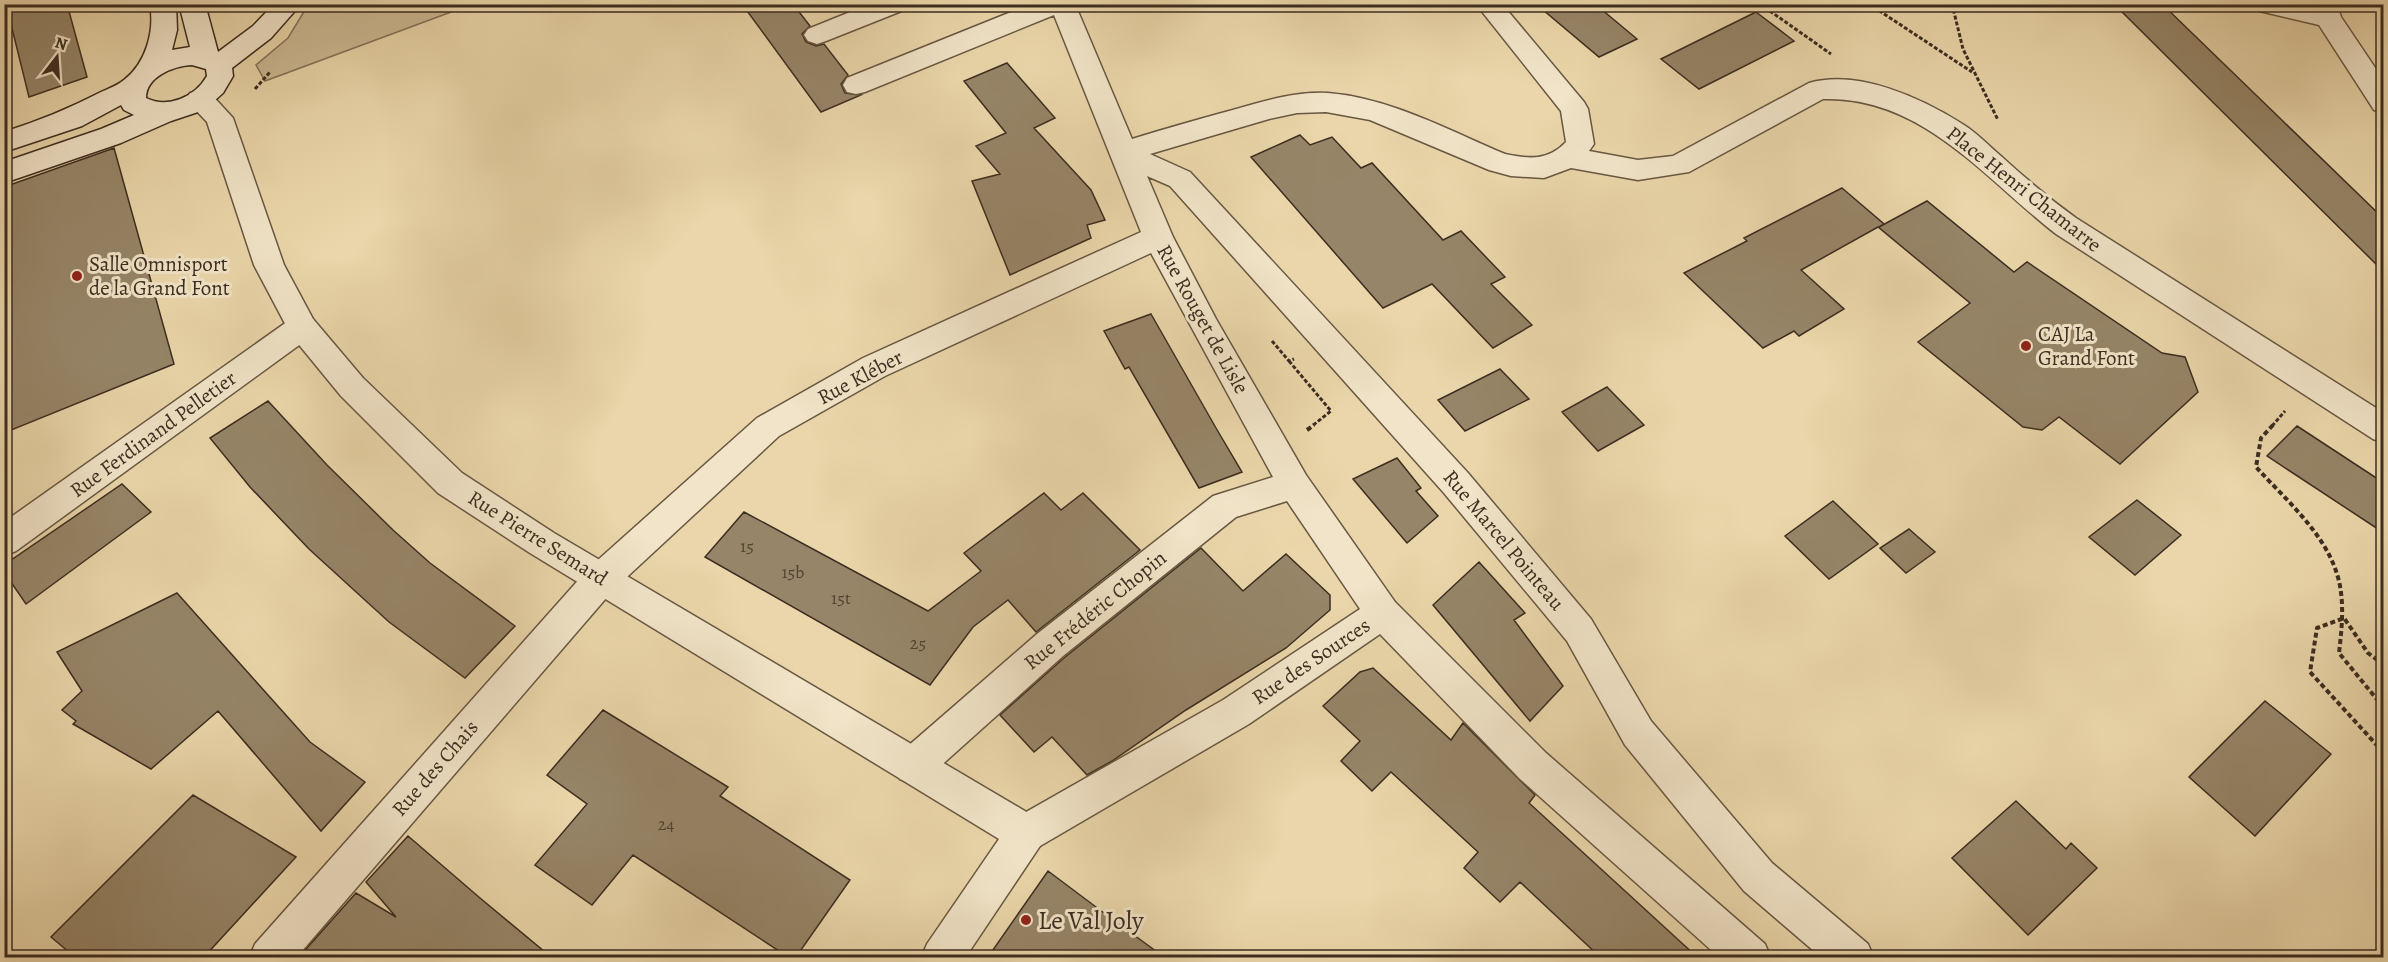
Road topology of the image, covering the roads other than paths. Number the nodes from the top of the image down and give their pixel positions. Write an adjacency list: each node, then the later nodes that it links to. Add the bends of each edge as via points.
1 (163, 4): 12 (street, via 167,18 164,36)
2 (192, 4): 11 (street)
3 (289, 4): 11 (street, via 262,32)
4 (895, 4): 10 (street)
5 (1056, 4): 13 (street)
6 (1062, 4): 18 (street, Rue Rouget de Lisle)
7 (1488, 4): 19 (street, via 1574,109 1580,144)
8 (2264, 4): 9 (street)
9 (2326, 11): 15 (street)
10 (817, 35)
11 (212, 61): 12 (street, via 196,55 171,59); 14 (street, via 220,76 217,85)
12 (140, 79): 16 (street, via 132,95 134,103 153,112); 17 (street, via 72,119)
13 (856, 85)
14 (200, 100): 16 (street); 22 (street, Rue Pierre Semard, via 219,118 269,265)
15 (2384, 103)
16 (166, 112): 20 (street)
17 (4, 142)
18 (1122, 153): 19 (street, via 1272,108 1310,102 1371,110 1519,168 1545,169); 21 (street, Rue Rouget de Lisle); 33 (street, Rue Marcel Pointeau, via 1180,179 1456,483 1579,630 1638,733 1758,877)
19 (1569, 158): 23 (street, Place Henri Chamarre, via 1638,170 1679,165 1818,90 1847,89 1887,97 1955,132 2066,226)
20 (4, 173)
21 (1158, 237): 24 (street, Rue Rouget de Lisle); 26 (street, Rue Kléber, via 874,367 768,427)
22 (302, 327): 25 (street, Rue Ferdinand Pelletier); 26 (street, Rue Pierre Semard, via 352,387 450,483)
23 (2384, 430)
24 (1294, 485): 27 (street, Rue Rouget de Lisle); 28 (street, Rue Frédéric Chopin, via 1226,506 1050,645)
25 (4, 541)
26 (602, 578): 28 (street, Rue Pierre Semard); 30 (street, Rue des Chais)
27 (1383, 613): 29 (street, Rue des Sources, via 1236,712); 32 (street, Rue des Sources, via 1533,766)
28 (913, 766): 29 (street, Rue Pierre Semard)
29 (1026, 833): 31 (street, Rue des Sources)
30 (269, 957)
31 (941, 957)
32 (1751, 957)
33 (1854, 957)

